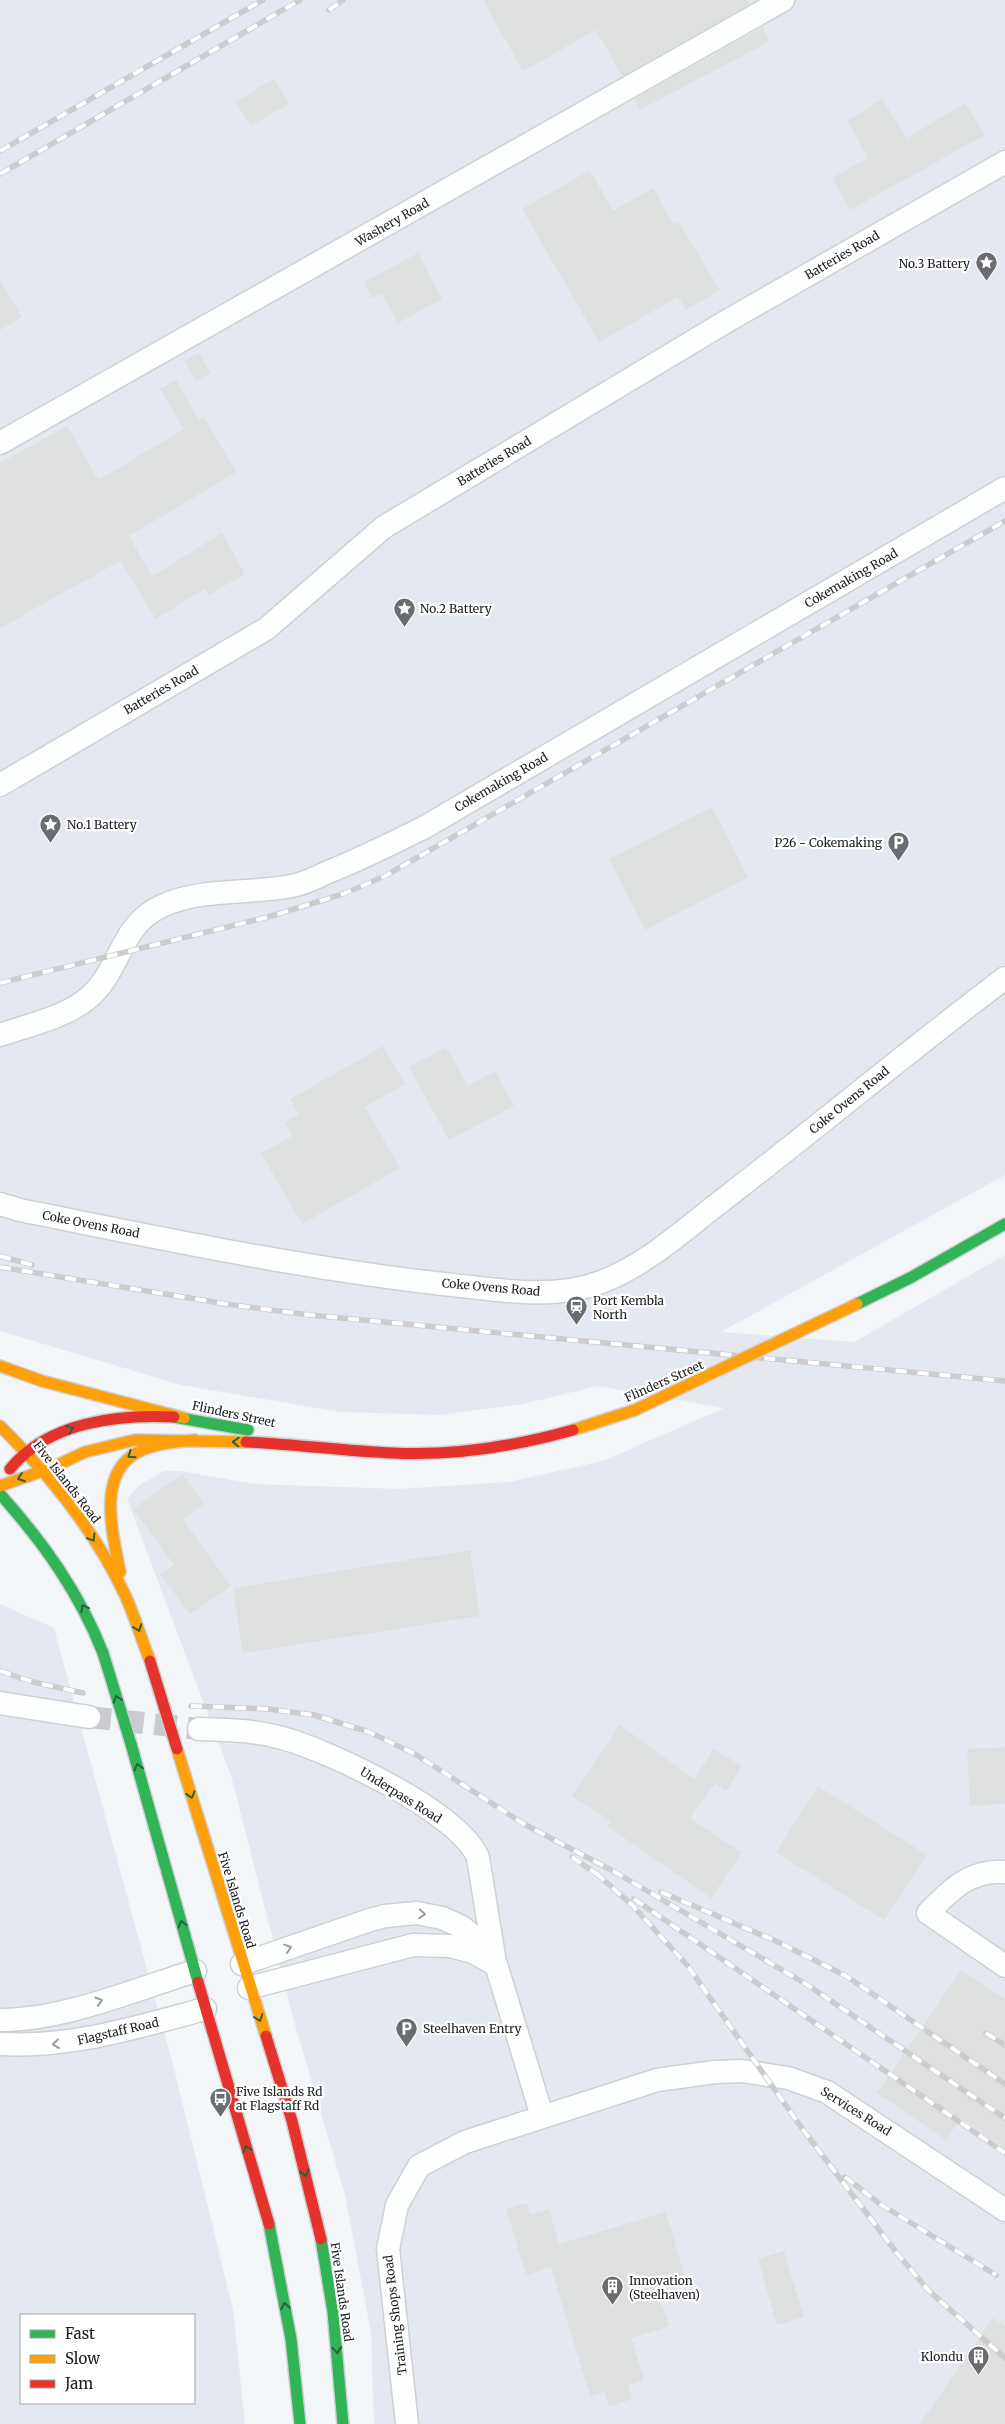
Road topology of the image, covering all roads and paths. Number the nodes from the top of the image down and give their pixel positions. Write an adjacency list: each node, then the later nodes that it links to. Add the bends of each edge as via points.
1 (783, 0): 3 (street, Washery Road)
2 (1005, 162): 5 (street, Batteries Road, via 727,321 384,527 266,629)
3 (0, 443)
4 (1005, 488): 7 (street, Cokemaking Road, via 425,827 360,860 298,885 189,898 148,913 127,935 105,979 87,999 66,1012)
5 (0, 785)
6 (1005, 978): 8 (street, Coke Ovens Road, via 650,1255 625,1272 568,1290 511,1291 356,1272 230,1252)
7 (0, 1035)
8 (0, 1204)
9 (1005, 1224): 14 (main road, Flinders Street, bridge, via 857,1304 634,1410 586,1427 541,1439 456,1451 394,1453)
10 (0, 1366): 11 (main road, via 42,1381)
11 (184, 1418): 14 (main road, Flinders Street, via 225,1424); 15 (main road, Flinders Street, one-way to 11, via 67,1430 105,1418 139,1415)
12 (0, 1426): 15 (main road, Five Islands Road)
13 (195, 1440): 14 (main road, Flinders Street, one-way to 13); 16 (main road, Flinders Street, via 150,1439 118,1443 85,1452); 20 (main road, one-way to 20, via 167,1442 142,1449 127,1458 118,1469 110,1503)
14 (303, 1444)
15 (26, 1451): 16 (main road, Five Islands Road); 17 (main road, Flinders Street)
16 (43, 1470): 18 (main road, Flinders Street, one-way to 18); 20 (main road, Five Islands Road, one-way to 20, via 85,1526)
17 (0, 1481)
18 (0, 1486)
19 (0, 1494): 27 (main road, one-way to 19, bridge, via 132,1744 94,1630 77,1596 27,1523)
20 (125, 1595): 25 (main road, Five Islands Road, one-way to 25, bridge, via 150,1661)
21 (0, 1703): 22 (street)
22 (89, 1717)
23 (199, 1729): 28 (street, Underpass Road, via 265,1734 317,1749 382,1781 455,1829 471,1844 478,1858)
24 (1005, 1872): 26 (street, via 990,1871 954,1885 928,1912)
25 (242, 1964): 28 (street, Underpass Road, one-way to 28, via 383,1917 418,1913 442,1918 468,1931 492,1954); 29 (main road, Five Islands Road)
26 (1005, 1966)
27 (195, 1970): 30 (main road); 31 (street, one-way to 27, via 25,2019 67,2010)
28 (498, 1971): 29 (street, via 492,1962 473,1952 425,1944); 33 (street, Underpass Road)
29 (249, 1988): 36 (main road, Five Islands Road, one-way to 36, via 292,2121 319,2225 334,2312)
30 (205, 2009): 32 (street, Flagstaff Road, one-way to 32, via 73,2042); 35 (main road, one-way to 30, via 291,2338 270,2227)
31 (0, 2020)
32 (0, 2044)
33 (542, 2116): 34 (street, Services Road, via 657,2080 728,2071 775,2075 804,2082 848,2104); 37 (street, Training Shops Road, via 465,2142 419,2166 396,2205 388,2249)
34 (1005, 2210)
35 (300, 2424)
36 (343, 2424)
37 (407, 2424)

